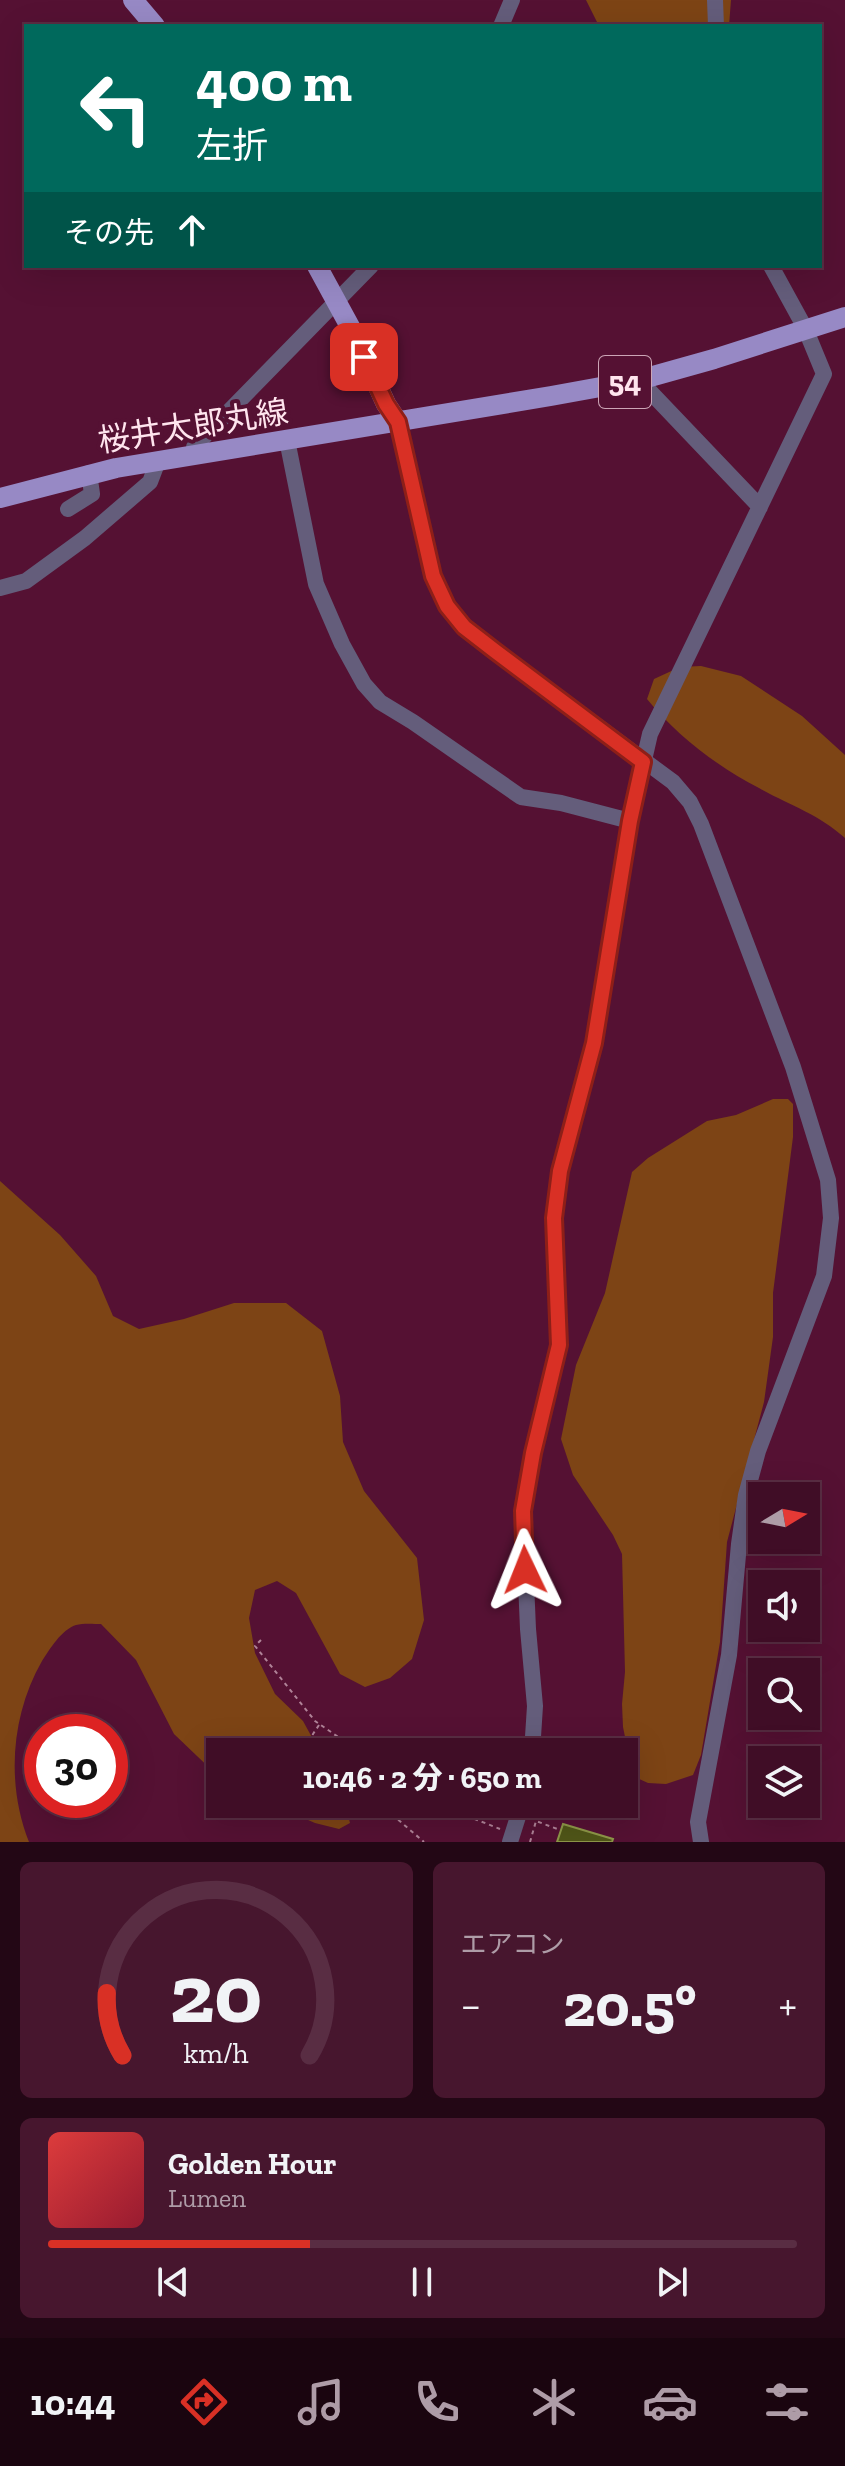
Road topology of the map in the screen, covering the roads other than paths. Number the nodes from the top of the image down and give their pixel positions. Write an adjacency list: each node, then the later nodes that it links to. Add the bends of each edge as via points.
1 (133, 0): 4 (main road)
2 (512, 0): 5 (street)
3 (715, 0): 6 (street)
4 (153, 24)
5 (502, 24)
6 (716, 24)
7 (318, 268): 10 (main road)
8 (369, 268): 10 (street)
9 (772, 268): 12 (street)
10 (335, 300): 14 (main road); 16 (street, via 194,447)
11 (845, 317): 12 (main road, 54)
12 (805, 328): 13 (main road, 54); 20 (street, via 824,374)
13 (639, 380): 14 (main road, 54); 20 (street)
14 (398, 422): 15 (main road, 桜井太郎丸線); 23 (street, via 433,576 447,606 464,627)
15 (287, 440): 16 (main road, 桜井太郎丸線); 24 (street, via 316,584 342,644 380,702 521,797)
16 (194, 455): 17 (main road, 桜井太郎丸線)
17 (158, 461): 18 (main road, 桜井太郎丸線); 22 (street, via 150,482 85,538 26,581)
18 (89, 473): 19 (main road, 桜井太郎丸線); 21 (street, via 92,494)
19 (0, 498)
20 (760, 507): 23 (street, via 650,734)
21 (68, 509)
22 (0, 588)
23 (643, 762): 24 (street); 28 (street, via 673,782 701,824 798,1082 828,1180 831,1218 824,1276 746,1495 729,1655 698,1822)
24 (630, 821): 25 (street, via 594,1043 560,1171 554,1218 559,1345 523,1511)
25 (533, 1738)
26 (517, 1818): 27 (street)
27 (511, 1838)
28 (701, 1842)

